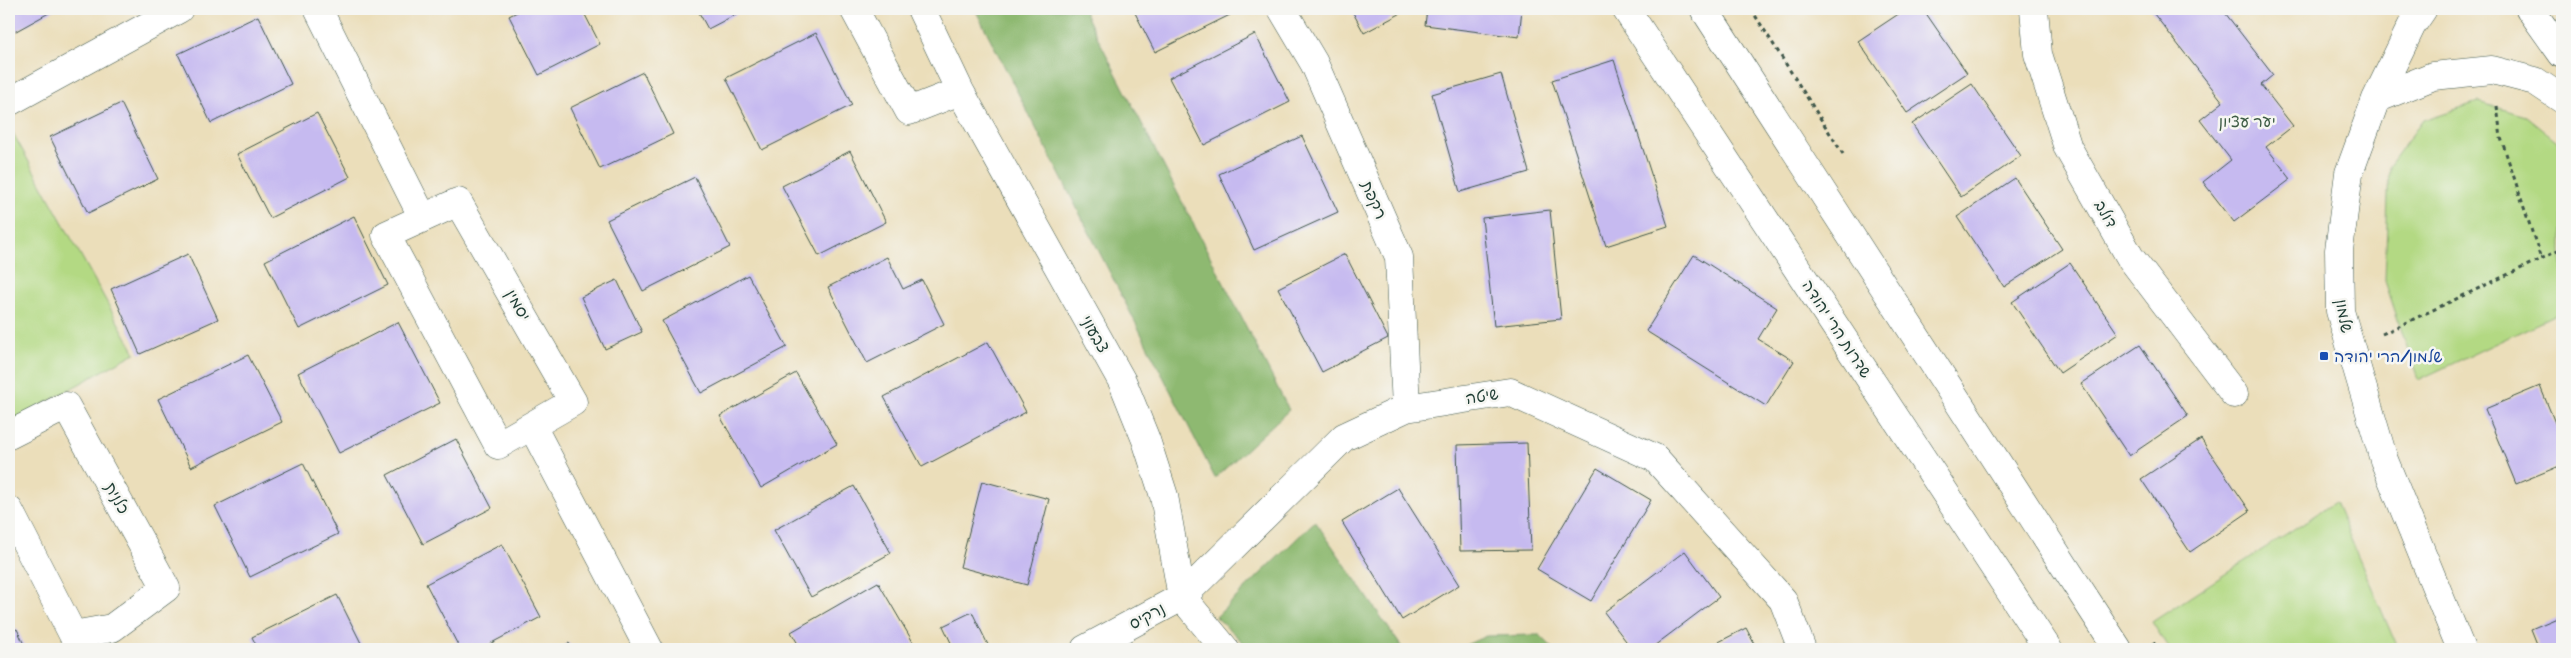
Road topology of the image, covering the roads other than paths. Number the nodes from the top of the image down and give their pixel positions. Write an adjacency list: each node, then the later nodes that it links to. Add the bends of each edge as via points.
1 (179, 9): 15 (street)
2 (318, 9): 16 (street)
3 (854, 9): 12 (street, via 909,111)
4 (921, 9): 12 (street, צבעוני)
5 (1282, 9): 18 (street, רקפת, via 1314,63 1399,256)
6 (1626, 9): 28 (street, שדרות הרי יהודה)
7 (1704, 9): 29 (street)
8 (2034, 9): 17 (street, דולב, via 2038,54 2068,148 2130,258)
9 (2423, 9): 13 (street, שלמון)
10 (2530, 9): 11 (street)
11 (2562, 54)
12 (960, 91): 22 (street, צבעוני, via 1123,383 1164,496)
13 (2376, 99): 14 (street, via 2433,76 2492,70 2535,81); 30 (street, שלמון, via 2349,173 2339,250 2340,311 2384,460)
14 (2562, 99)
15 (9, 102)
16 (423, 218): 19 (street, יסמין, via 458,202 573,402); 19 (street, יסמין, via 386,235 498,445)
17 (2234, 394)
18 (1406, 408): 22 (street, שיטה, via 1344,437); 27 (street, שיטה, via 1510,392 1655,458 1783,600)
19 (532, 426): 24 (street)
20 (9, 436): 23 (street, כלנית, via 66,406 166,588)
21 (9, 510): 23 (street, כלנית, via 73,635)
22 (1182, 597): 25 (street, נרקיס); 26 (street)
23 (117, 639)
24 (649, 649)
25 (1084, 649)
26 (1225, 649)
27 (1802, 649)
28 (2048, 649)
29 (2118, 649)
30 (2462, 649)

